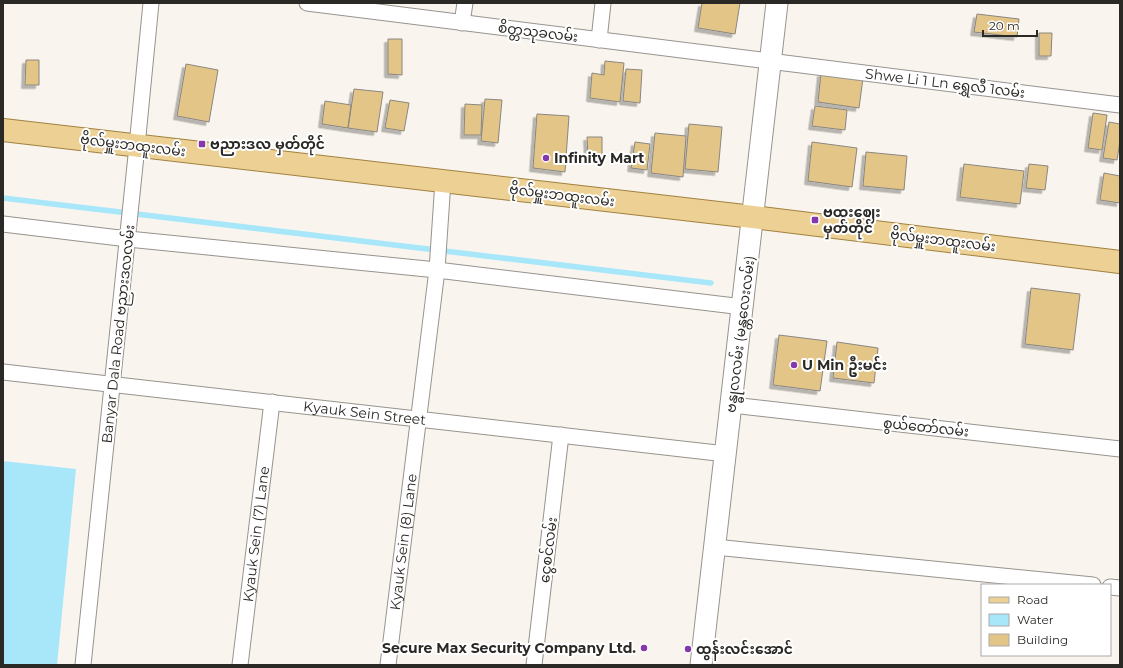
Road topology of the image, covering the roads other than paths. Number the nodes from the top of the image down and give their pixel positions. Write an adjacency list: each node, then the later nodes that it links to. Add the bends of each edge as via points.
1 (151, 3): 11 (street, Banyar Dala Road ဗညားဒလလမ်း)
2 (465, 3): 6 (street)
3 (603, 3): 7 (street)
4 (777, 3): 8 (street, ဗန္ဓုလလမ်း (မန္တလေးလမ်း))
5 (315, 4): 6 (street, စိတ္တသုခလမ်း)
6 (462, 23): 7 (street, စိတ္တသုခလမ်း)
7 (599, 40): 8 (street, စိတ္တသုခလမ်း)
8 (770, 62): 9 (street, Shwe Li 1 Ln ရွှေလီ 1လမ်း); 13 (street, ဗန္ဓုလလမ်း (မန္တလေးလမ်း))
9 (1120, 105)
10 (3, 130): 11 (main road, ဗိုလ်မှူးဘထူးလမ်း)
11 (138, 146): 12 (main road, ဗိုလ်မှူးဘထူးလမ်း); 15 (street, Banyar Dala Road ဗညားဒလလမ်း)
12 (443, 181): 13 (main road, ဗိုလ်မှူးဘထူးလမ်း); 17 (street, Kyauk Sein (8) Lane)
13 (753, 217): 16 (main road, ဗိုလ်မှူးဘထူးလမ်း); 18 (street, ဗန္ဓုလလမ်း (မန္တလေးလမ်း))
14 (3, 224): 15 (street)
15 (128, 239): 17 (street); 20 (street, Banyar Dala Road ဗညားဒလလမ်း)
16 (1120, 262)
17 (437, 266): 18 (street); 23 (street, Kyauk Sein (8) Lane)
18 (743, 307): 22 (street, ဗန္ဓုလလမ်း (မန္တလေးလမ်း))
19 (3, 372): 20 (street, Kyauk Sein Street)
20 (113, 385): 21 (street, Kyauk Sein Street); 29 (street, Banyar Dala Road ဗညားဒလလမ်း)
21 (272, 402): 23 (street, Kyauk Sein Street); 30 (street, Kyauk Sein (7) Lane)
22 (732, 405): 25 (street, စွယ်တော်လမ်း); 26 (street, ဗန္ဓုလလမ်း (မန္တလေးလမ်း))
23 (418, 419): 24 (street, Kyauk Sein Street); 31 (street, Kyauk Sein (8) Lane)
24 (561, 435): 26 (street, Kyauk Sein Street); 32 (street, ငွေစင်လမ်း)
25 (1120, 449)
26 (726, 454): 27 (street, ဗန္ဓုလလမ်း (မန္တလေးလမ်း))
27 (715, 547): 28 (street); 33 (street, ဗန္ဓုလလမ်း (မန္တလေးလမ်း))
28 (1083, 584)
29 (83, 665)
30 (240, 665)
31 (388, 665)
32 (534, 665)
33 (701, 665)

